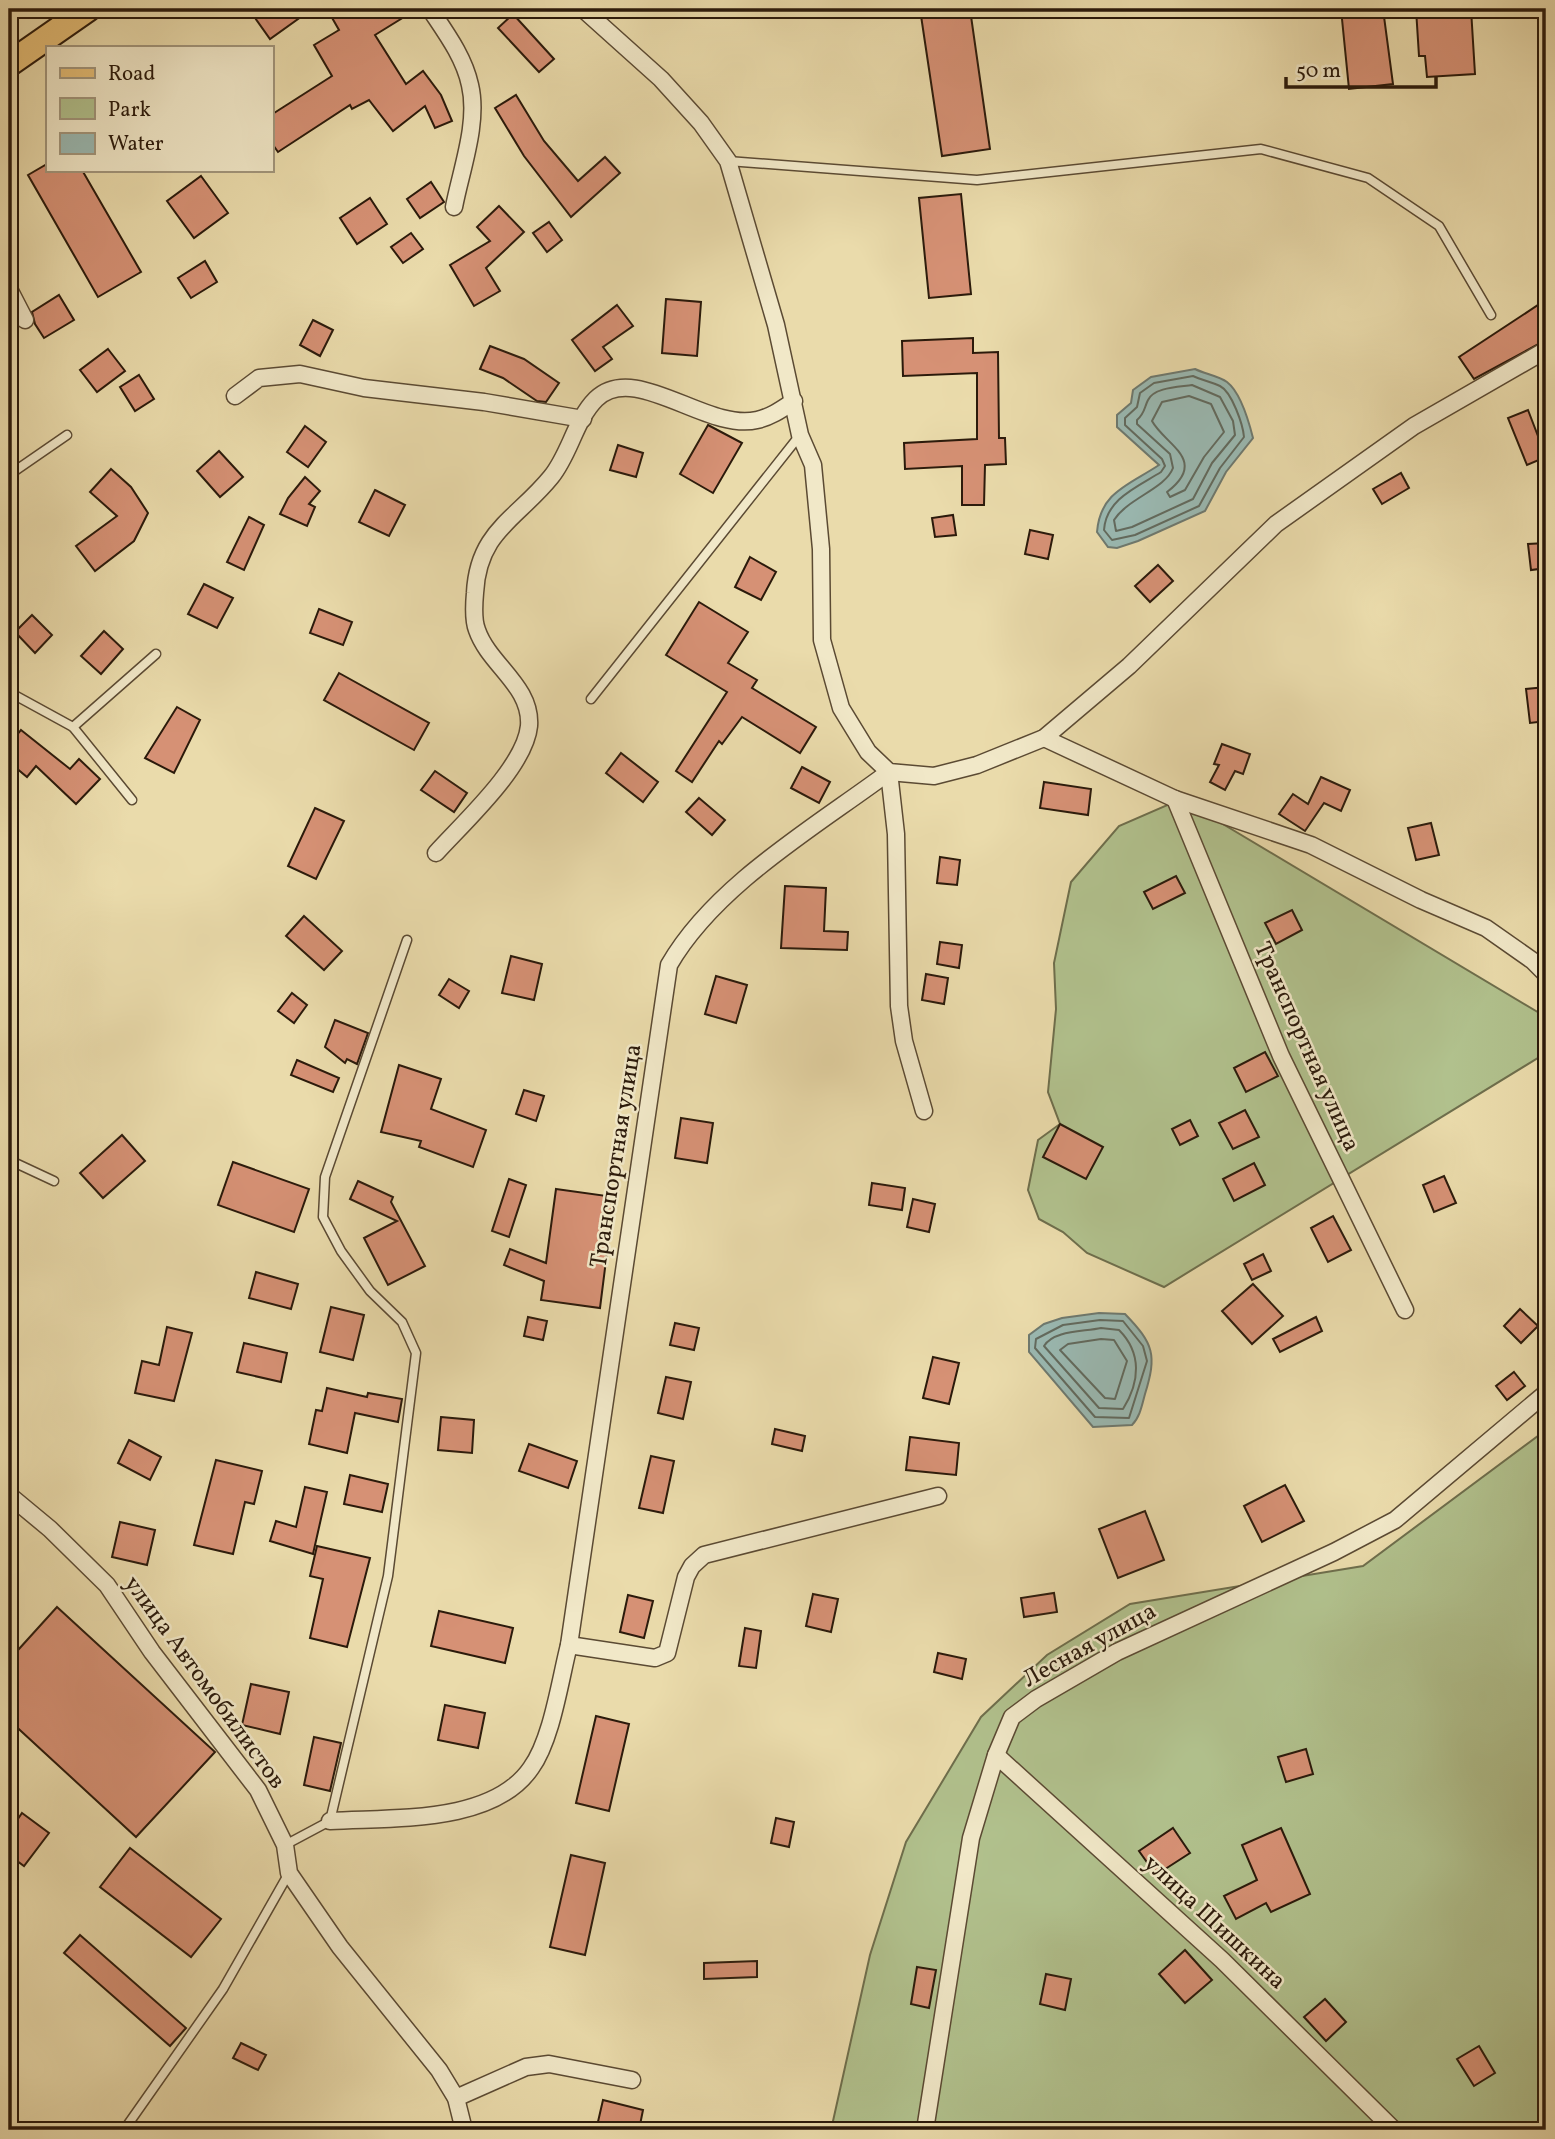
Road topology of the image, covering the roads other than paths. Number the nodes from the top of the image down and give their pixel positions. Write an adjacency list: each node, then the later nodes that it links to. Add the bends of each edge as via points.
1 (88, 9): 4 (main road)
2 (430, 9): 7 (street, via 460,55 471,86 472,116)
3 (583, 9): 6 (street, via 661,79)
4 (57, 18): 5 (main road)
5 (9, 64)
6 (728, 161): 9 (lane, via 977,180 1261,149 1368,178 1439,226); 13 (street)
7 (454, 207)
8 (9, 289): 10 (street)
9 (1491, 315)
10 (25, 320)
11 (1546, 350): 22 (street, via 1415,426 1276,524 1129,666)
12 (235, 396): 14 (street, via 259,378 300,374 364,388)
13 (794, 401): 14 (street, via 754,421 701,412 633,386 613,388 595,399); 16 (street)
14 (583, 419): 26 (street, via 551,478 504,522 476,575 476,630 522,694 529,709 529,729 509,768)
15 (67, 435): 17 (lane)
16 (800, 435): 20 (lane); 23 (street, via 813,465 821,549 822,640 842,708 868,752)
17 (9, 475)
18 (156, 654): 21 (lane)
19 (9, 692): 21 (lane)
20 (591, 699)
21 (73, 727): 25 (lane)
22 (1044, 738): 23 (street, via 977,765 934,776); 24 (street)
23 (889, 772): 30 (street, via 896,834 900,1006 904,1041); 37 (street, Транспортная улица, via 721,897 687,935 669,965)
24 (1175, 799): 28 (street, via 1311,845 1486,928); 33 (street, Транспортная улица, via 1281,1056)
25 (132, 800)
26 (436, 853)
27 (407, 940): 39 (lane, via 325,1177 323,1217 370,1291 402,1322 416,1353 388,1576)
28 (1540, 959): 29 (street)
29 (1546, 974)
30 (924, 1111)
31 (9, 1160): 32 (lane)
32 (54, 1181)
33 (1405, 1310)
34 (1546, 1393): 38 (street, Лесная улица, via 1395,1520 1117,1652 1036,1699 1012,1717)
35 (9, 1495): 40 (street, улица Автомобилистов, via 107,1585 152,1652 258,1790)
36 (938, 1496): 37 (street, via 704,1555 686,1577 667,1653 654,1658)
37 (569, 1644): 39 (street, Транспортная улица, via 532,1768 511,1789 442,1815)
38 (996, 1755): 46 (street, Лесная улица, via 971,1838); 47 (street, улица Шишкина, via 1222,1960)
39 (330, 1821): 40 (lane)
40 (285, 1845): 41 (street, улица Автомобилистов)
41 (289, 1873): 43 (street, улица Автомобилистов); 44 (lane, via 223,1989)
42 (632, 2080): 43 (street, via 549,2064 526,2067)
43 (456, 2098): 45 (street, улица Автомобилистов)
44 (124, 2130)
45 (464, 2130)
46 (925, 2130)
47 (1394, 2130)

